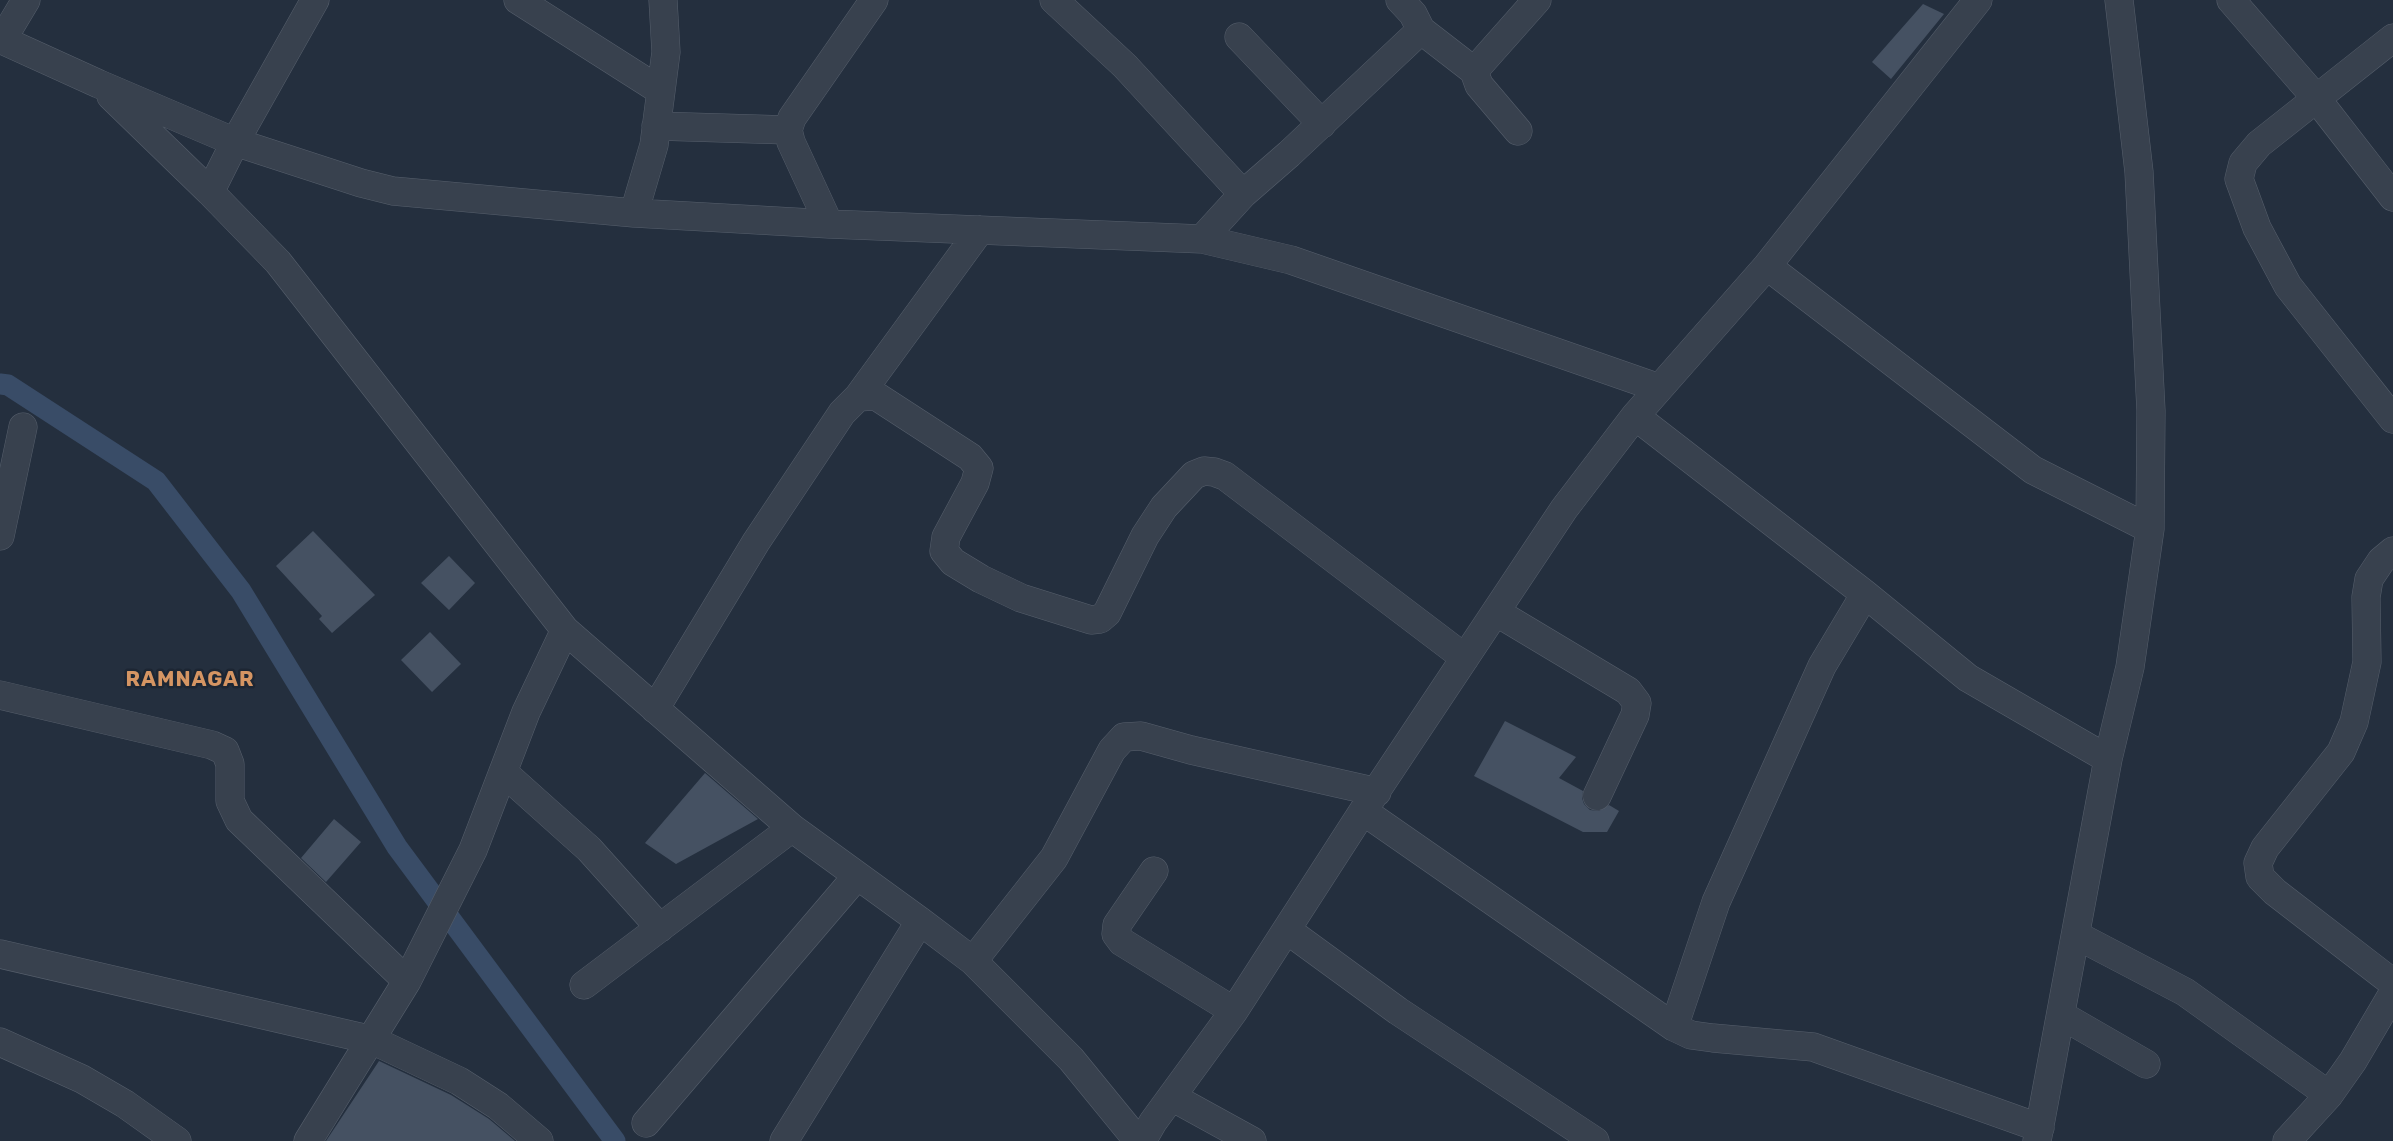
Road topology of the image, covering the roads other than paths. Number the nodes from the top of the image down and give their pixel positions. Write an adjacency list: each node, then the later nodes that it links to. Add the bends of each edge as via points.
1 (26, 0): 15 (street)
2 (315, 0): 24 (street)
3 (518, 0): 18 (street)
4 (663, 0): 18 (street, via 666,52)
5 (874, 0): 22 (street, via 792,118)
6 (1054, 0): 26 (street, via 1124,66)
7 (1400, 0): 12 (street, via 1413,14)
8 (1537, 0): 16 (street)
9 (1978, 0): 32 (street)
10 (2119, 0): 38 (street, via 2139,172 2151,411)
11 (2231, 0): 19 (street)
12 (1421, 30): 16 (street); 20 (street)
13 (1239, 37): 20 (street)
14 (2393, 38): 19 (street)
15 (1, 40): 17 (street)
16 (1474, 70): 23 (street, via 1480,85)
17 (99, 84): 24 (street); 25 (street)
18 (661, 91): 21 (street)
19 (2316, 98): 27 (street); 36 (street, via 2259,144 2243,162 2239,179 2256,228 2288,286)
20 (1322, 124): 26 (street)
21 (656, 126): 22 (street); 28 (street, via 654,145)
22 (788, 130): 29 (street)
23 (1518, 131)
24 (235, 142): 25 (street); 28 (street, via 393,191)
25 (210, 192): 43 (street, via 278,262)
26 (1243, 194): 31 (street)
27 (2393, 196)
28 (634, 212): 29 (street)
29 (829, 224): 30 (street)
30 (980, 230): 31 (street); 34 (street)
31 (1202, 239): 33 (street, via 1292,260)
32 (1766, 266): 33 (street); 38 (street, via 2033,470)
33 (1659, 388): 35 (street)
34 (858, 397): 44 (street, via 876,396 970,457 979,468 975,483 946,537 944,551 953,562 1020,598 1091,620 1100,619 1108,612 1145,536 1164,507 1194,475 1214,472 1225,476); 46 (street, via 842,413 756,542)
35 (1635, 416): 41 (street); 42 (street, via 1564,509)
36 (2393, 419)
37 (22, 427): 39 (street)
38 (2150, 529): 47 (street, via 2130,667)
39 (0, 536)
40 (2393, 551): 61 (street, via 2381,561 2369,579 2366,597 2368,662 2354,722 2341,752 2265,848 2258,863 2260,877 2275,892)
41 (1865, 594): 47 (street, via 1968,678); 66 (street, via 1822,666 1716,902)
42 (1496, 612): 44 (street); 49 (street, via 1628,691 1637,703 1635,715)
43 (565, 630): 46 (street); 48 (street, via 526,712)
44 (1465, 658): 50 (street)
45 (0, 695): 60 (street, via 226,751 230,764 230,801 240,820)
46 (655, 709): 51 (street)
47 (2108, 759): 57 (street)
48 (503, 772): 55 (street, via 589,849); 60 (street, via 473,850)
49 (1597, 796)
50 (1370, 801): 56 (street); 59 (street, via 1141,736 1124,737 1112,750 1054,858); 66 (street)
51 (792, 828): 53 (street); 55 (street)
52 (1154, 871): 64 (street, via 1116,925 1116,934 1122,942)
53 (856, 876): 54 (street); 72 (street)
54 (920, 921): 59 (street); 77 (street)
55 (660, 928): 62 (street)
56 (1287, 930): 64 (street); 81 (street, via 1398,1012)
57 (2076, 935): 65 (street); 70 (street, via 2185,992)
58 (0, 954): 67 (street)
59 (973, 961): 78 (street, via 1071,1059)
60 (407, 981): 67 (street)
61 (2393, 983)
62 (584, 986)
63 (2393, 993): 70 (street)
64 (1234, 1011): 71 (street)
65 (2061, 1015): 69 (street); 73 (street)
66 (1674, 1027): 73 (street, via 1714,1038 1813,1046)
67 (372, 1040): 75 (street); 76 (street, via 459,1081 498,1106)
68 (0, 1042): 74 (street, via 82,1079 125,1104)
69 (2146, 1064)
70 (2329, 1094): 82 (street)
71 (1172, 1097): 79 (street); 80 (street)
72 (646, 1123)
73 (2039, 1134)
74 (177, 1141)
75 (308, 1141)
76 (538, 1141)
77 (784, 1141)
78 (1138, 1141)
79 (1142, 1141)
80 (1252, 1141)
81 (1595, 1141)
82 (2287, 1141)

